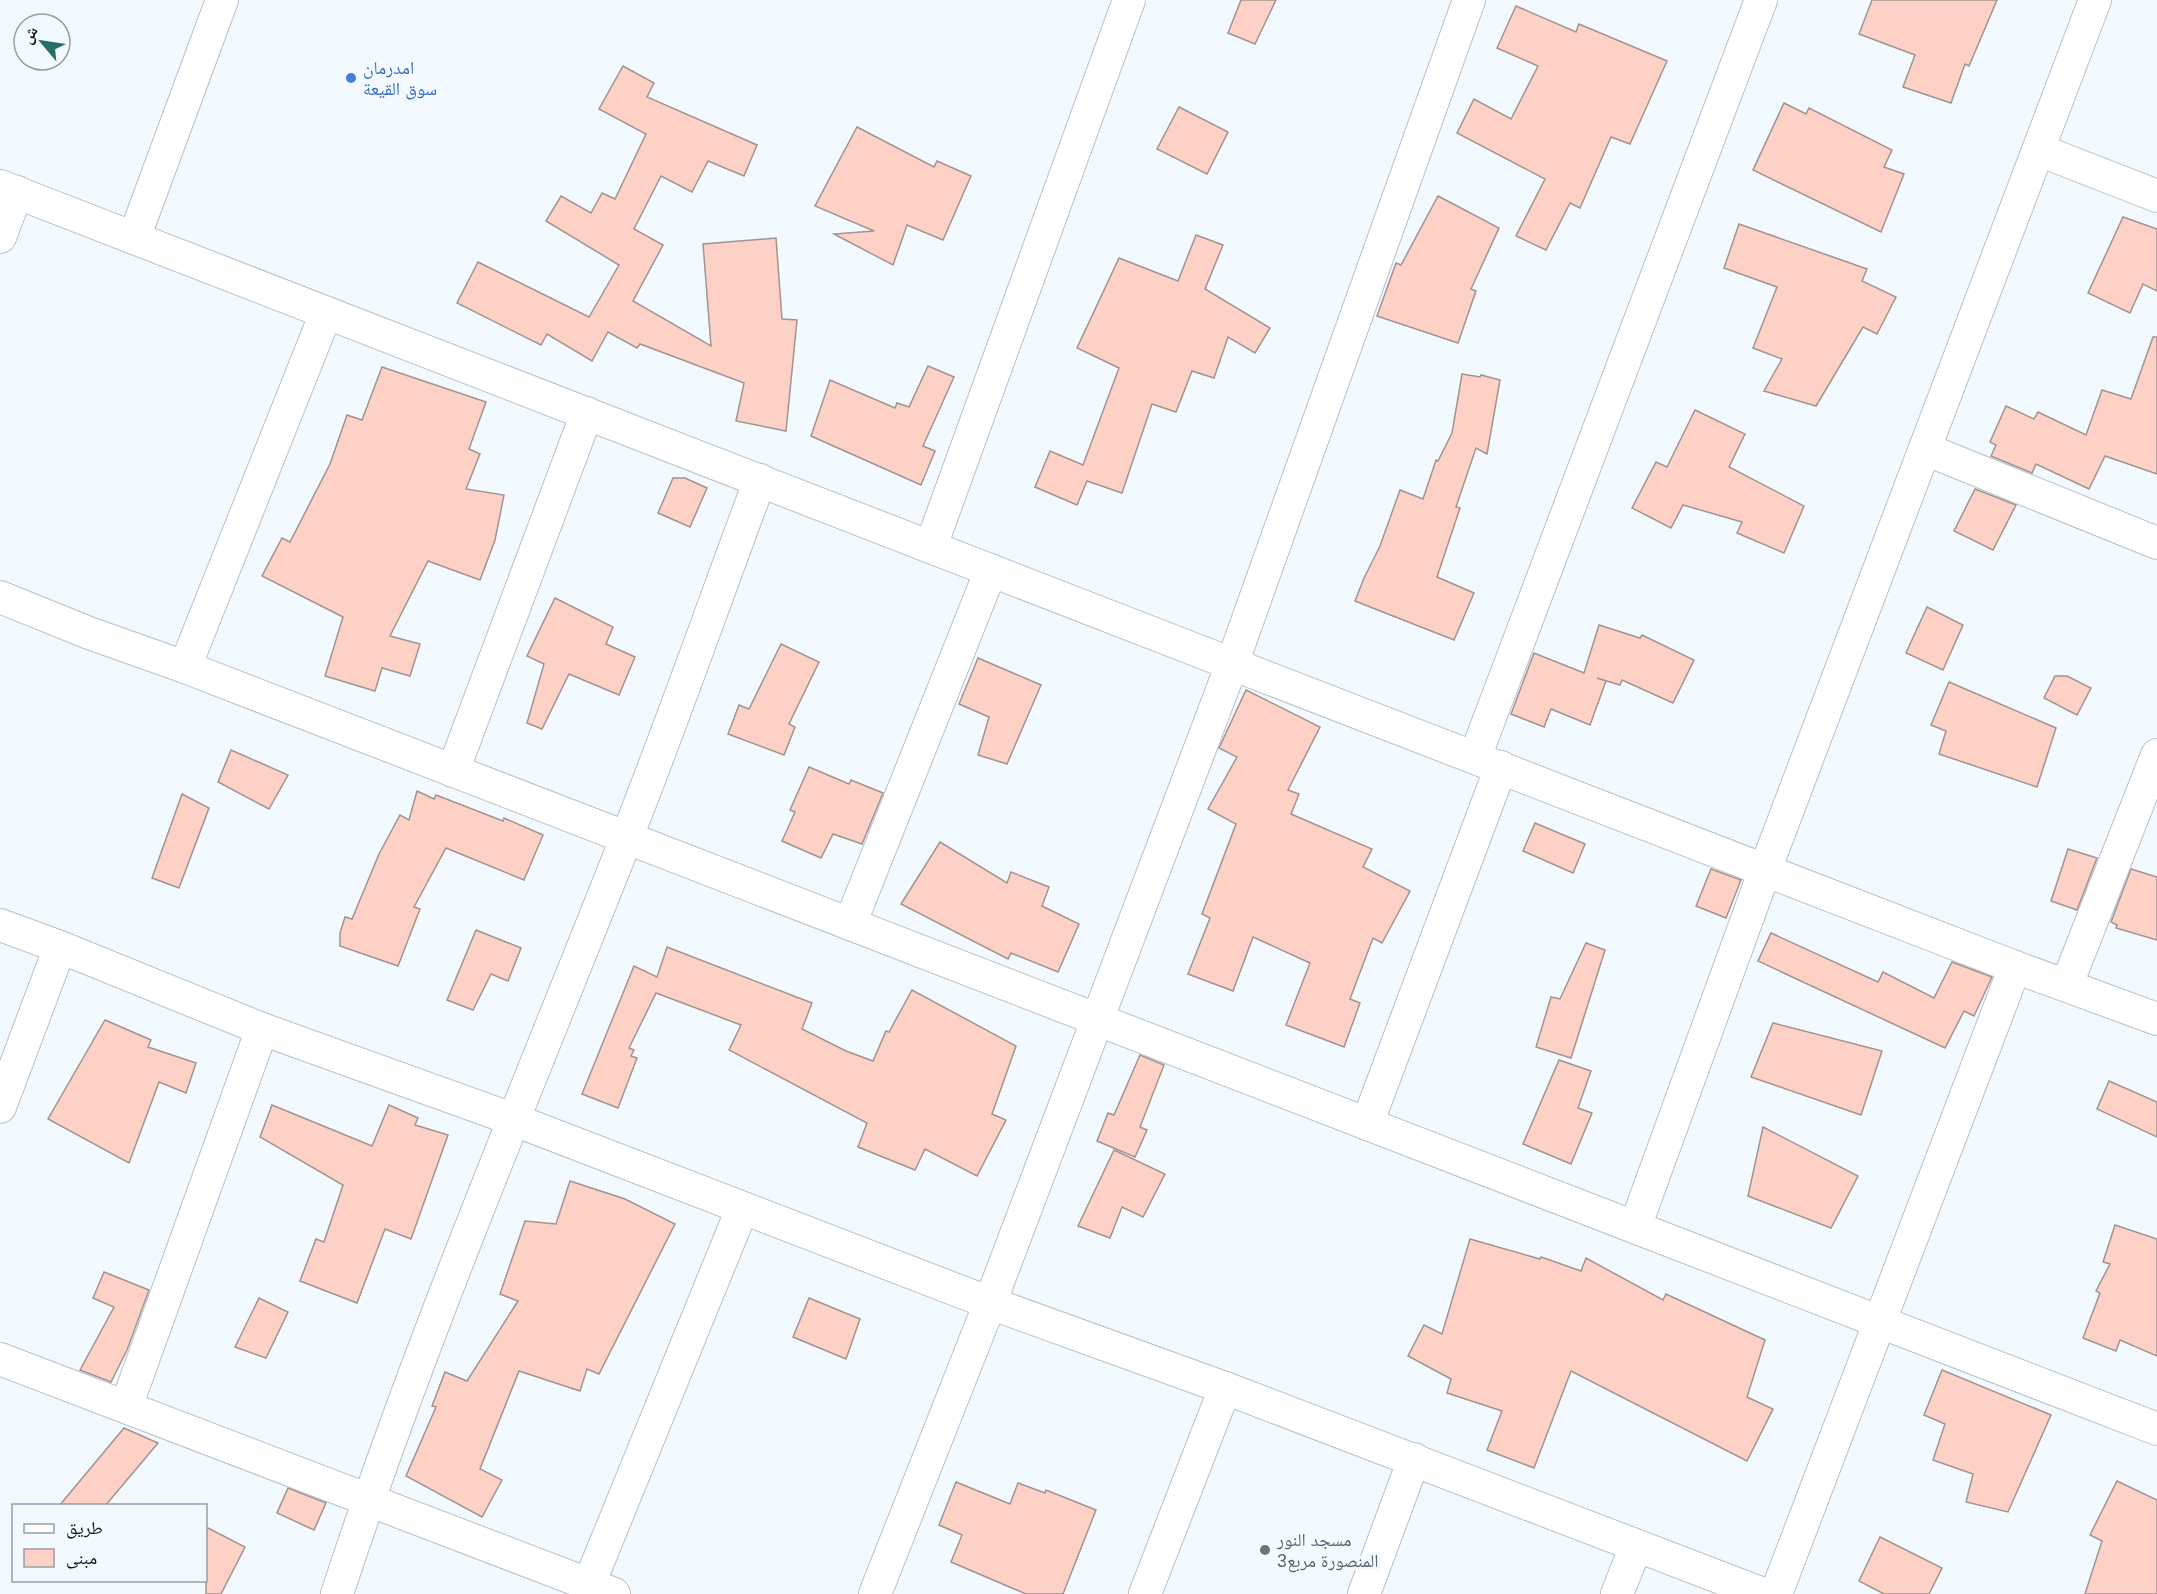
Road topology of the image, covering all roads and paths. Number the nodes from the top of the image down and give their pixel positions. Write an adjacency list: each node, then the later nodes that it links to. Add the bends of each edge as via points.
1 (222, 0): 10 (street)
2 (1129, 0): 16 (street)
3 (1469, 0): 19 (street)
4 (1761, 0): 22 (street)
5 (2095, 0): 6 (street)
6 (2039, 150): 8 (street); 13 (street)
7 (9, 189): 9 (street); 10 (street)
8 (2157, 196)
9 (0, 237)
10 (134, 238): 11 (street)
11 (326, 312): 12 (street); 20 (street)
12 (587, 413): 14 (street); 23 (street)
13 (1925, 449): 15 (street); 25 (street)
14 (760, 480): 16 (street); 24 (street)
15 (2157, 543)
16 (931, 546): 17 (street)
17 (991, 570): 19 (street); 26 (street)
18 (0, 597): 20 (street)
19 (1232, 664): 22 (street); 32 (street)
20 (185, 667): 23 (street)
21 (2157, 755): 30 (street)
22 (1488, 762): 25 (street); 36 (street)
23 (453, 771): 24 (street)
24 (627, 838): 26 (street); 35 (street)
25 (1766, 870): 29 (street); 38 (street)
26 (850, 924): 32 (street)
27 (0, 925): 28 (street)
28 (60, 947): 33 (street); 34 (street)
29 (2015, 967): 30 (street); 40 (street)
30 (2067, 984): 31 (street)
31 (2157, 1019)
32 (1098, 1020): 36 (street); 39 (street)
33 (262, 1029): 35 (street); 43 (street)
34 (0, 1107)
35 (513, 1119): 37 (street); 46 (street)
36 (1366, 1124): 38 (street)
37 (742, 1209): 39 (street); 48 (street)
38 (1635, 1227): 40 (street)
39 (990, 1303): 42 (street); 50 (street)
40 (1880, 1322): 44 (street); 55 (street)
41 (0, 1359): 43 (street)
42 (1225, 1388): 45 (street); 51 (street)
43 (126, 1407): 46 (street)
44 (2157, 1429)
45 (1414, 1459): 47 (street); 52 (street)
46 (368, 1500): 48 (street); 49 (street)
47 (1636, 1546): 53 (street); 54 (street)
48 (601, 1589)
49 (337, 1594)
50 (875, 1594)
51 (1145, 1594)
52 (1364, 1594)
53 (1617, 1594)
54 (1763, 1594)
55 (1776, 1594)

